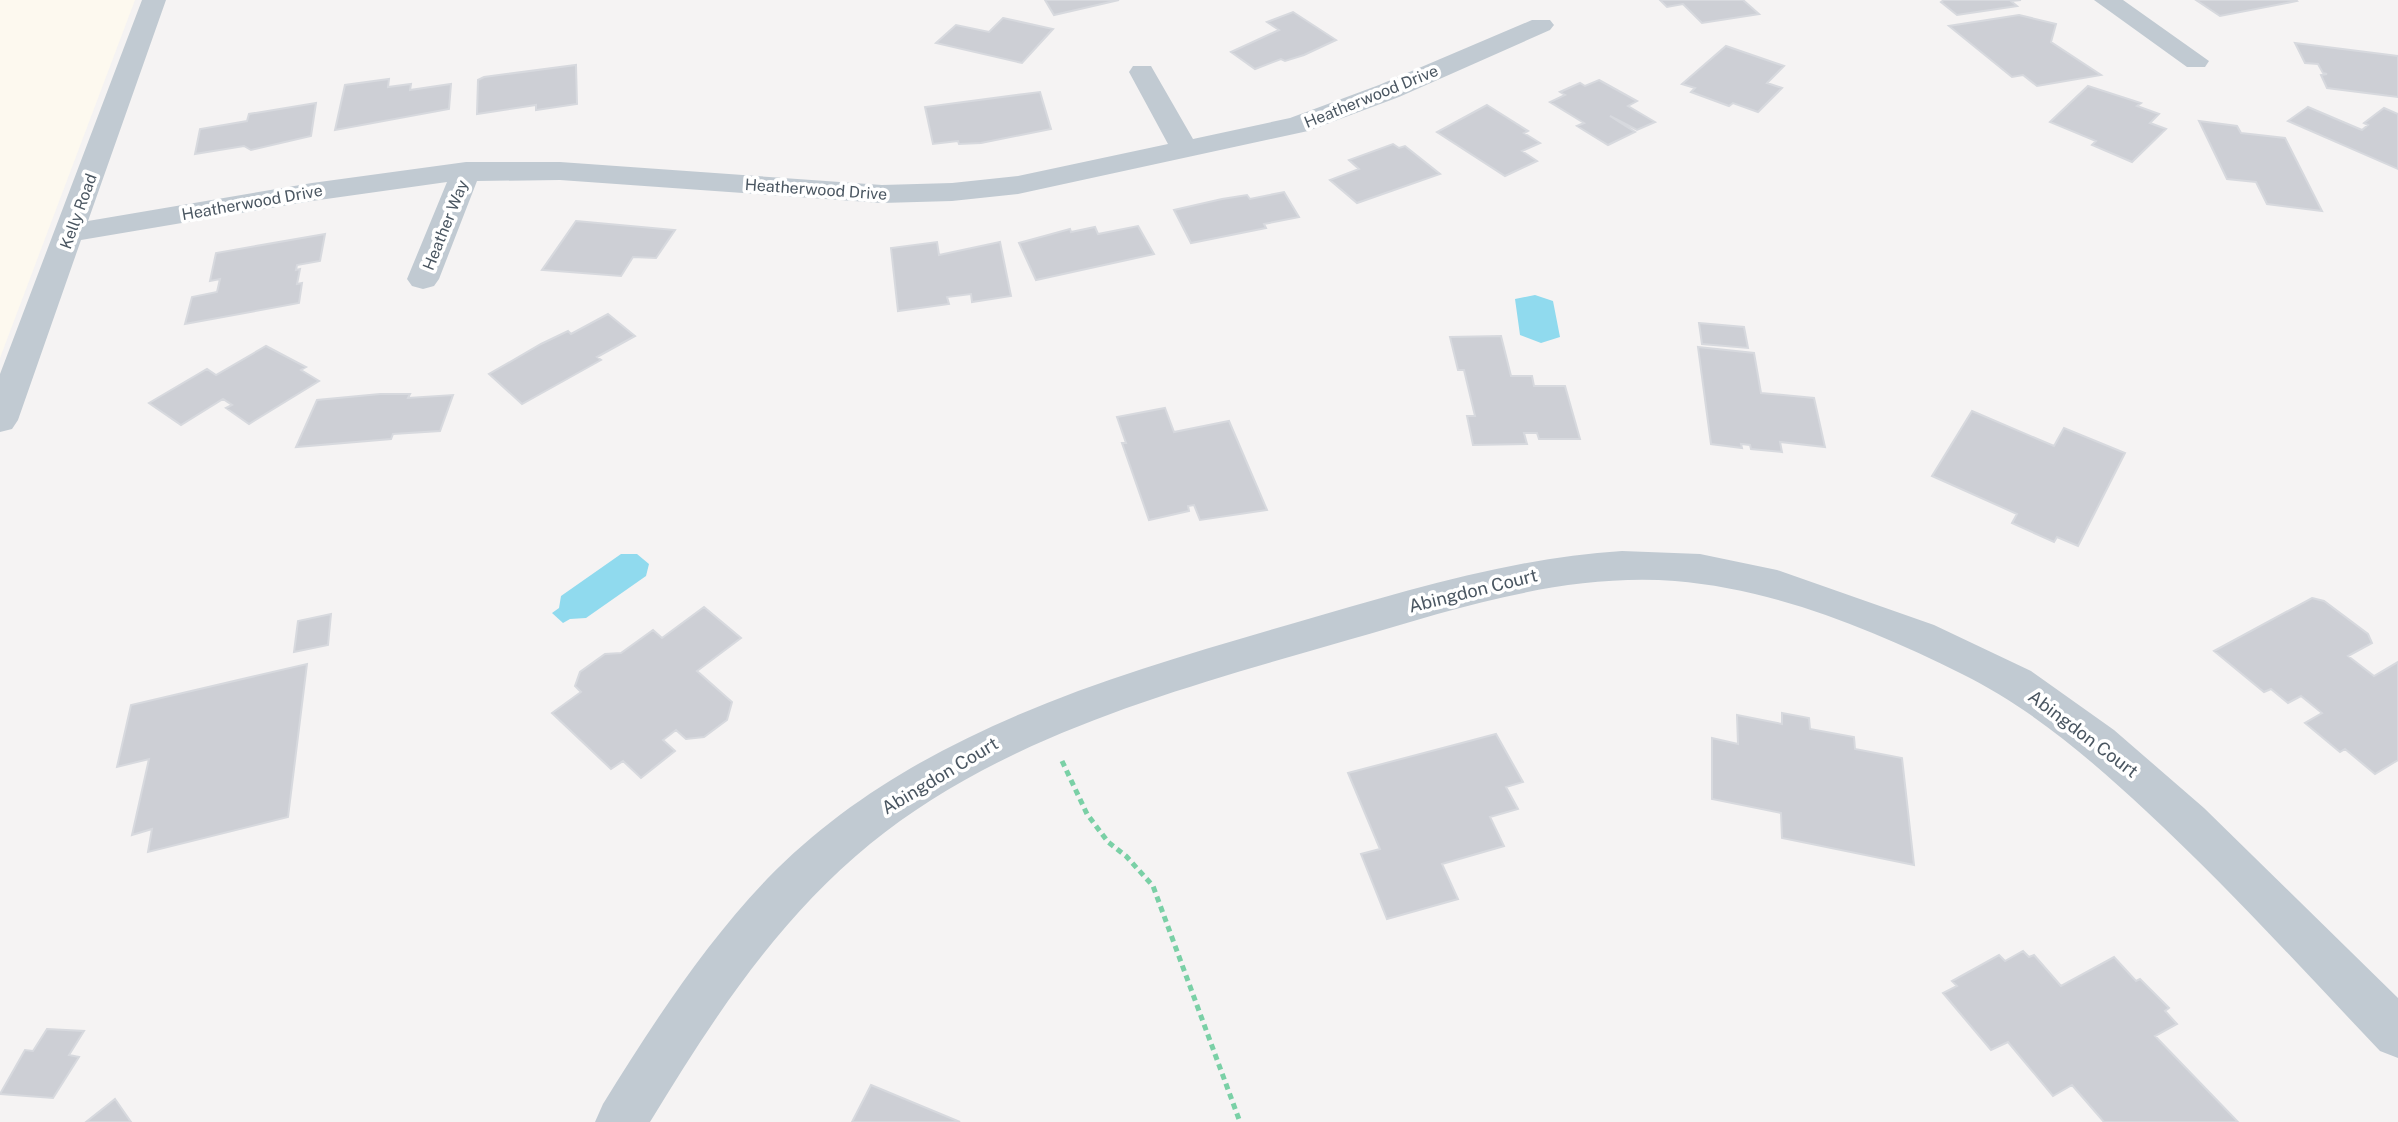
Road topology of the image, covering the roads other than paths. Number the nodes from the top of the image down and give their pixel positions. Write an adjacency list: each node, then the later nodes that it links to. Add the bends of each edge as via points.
1 (154, 0): 8 (street, Kelly Road)
2 (2106, 0): 4 (street)
3 (1541, 24): 6 (street, Heatherwood Drive, via 1342,110)
4 (2196, 61)
5 (1142, 72): 6 (street)
6 (1185, 150): 7 (street, Heatherwood Drive, via 1018,185 920,194 560,171)
7 (466, 172): 8 (street, Heatherwood Drive, via 391,179); 9 (street, Heather Way)
8 (70, 233): 10 (street, Kelly Road)
9 (423, 279)
10 (0, 420)
11 (2398, 1033): 12 (street, Abingdon Court, via 2169,804 2049,704 1925,639 1836,604 1743,577 1648,566 1547,573 1493,583 1217,662 1042,721 946,768 904,794 812,866 743,943 680,1026)
12 (621, 1122)

